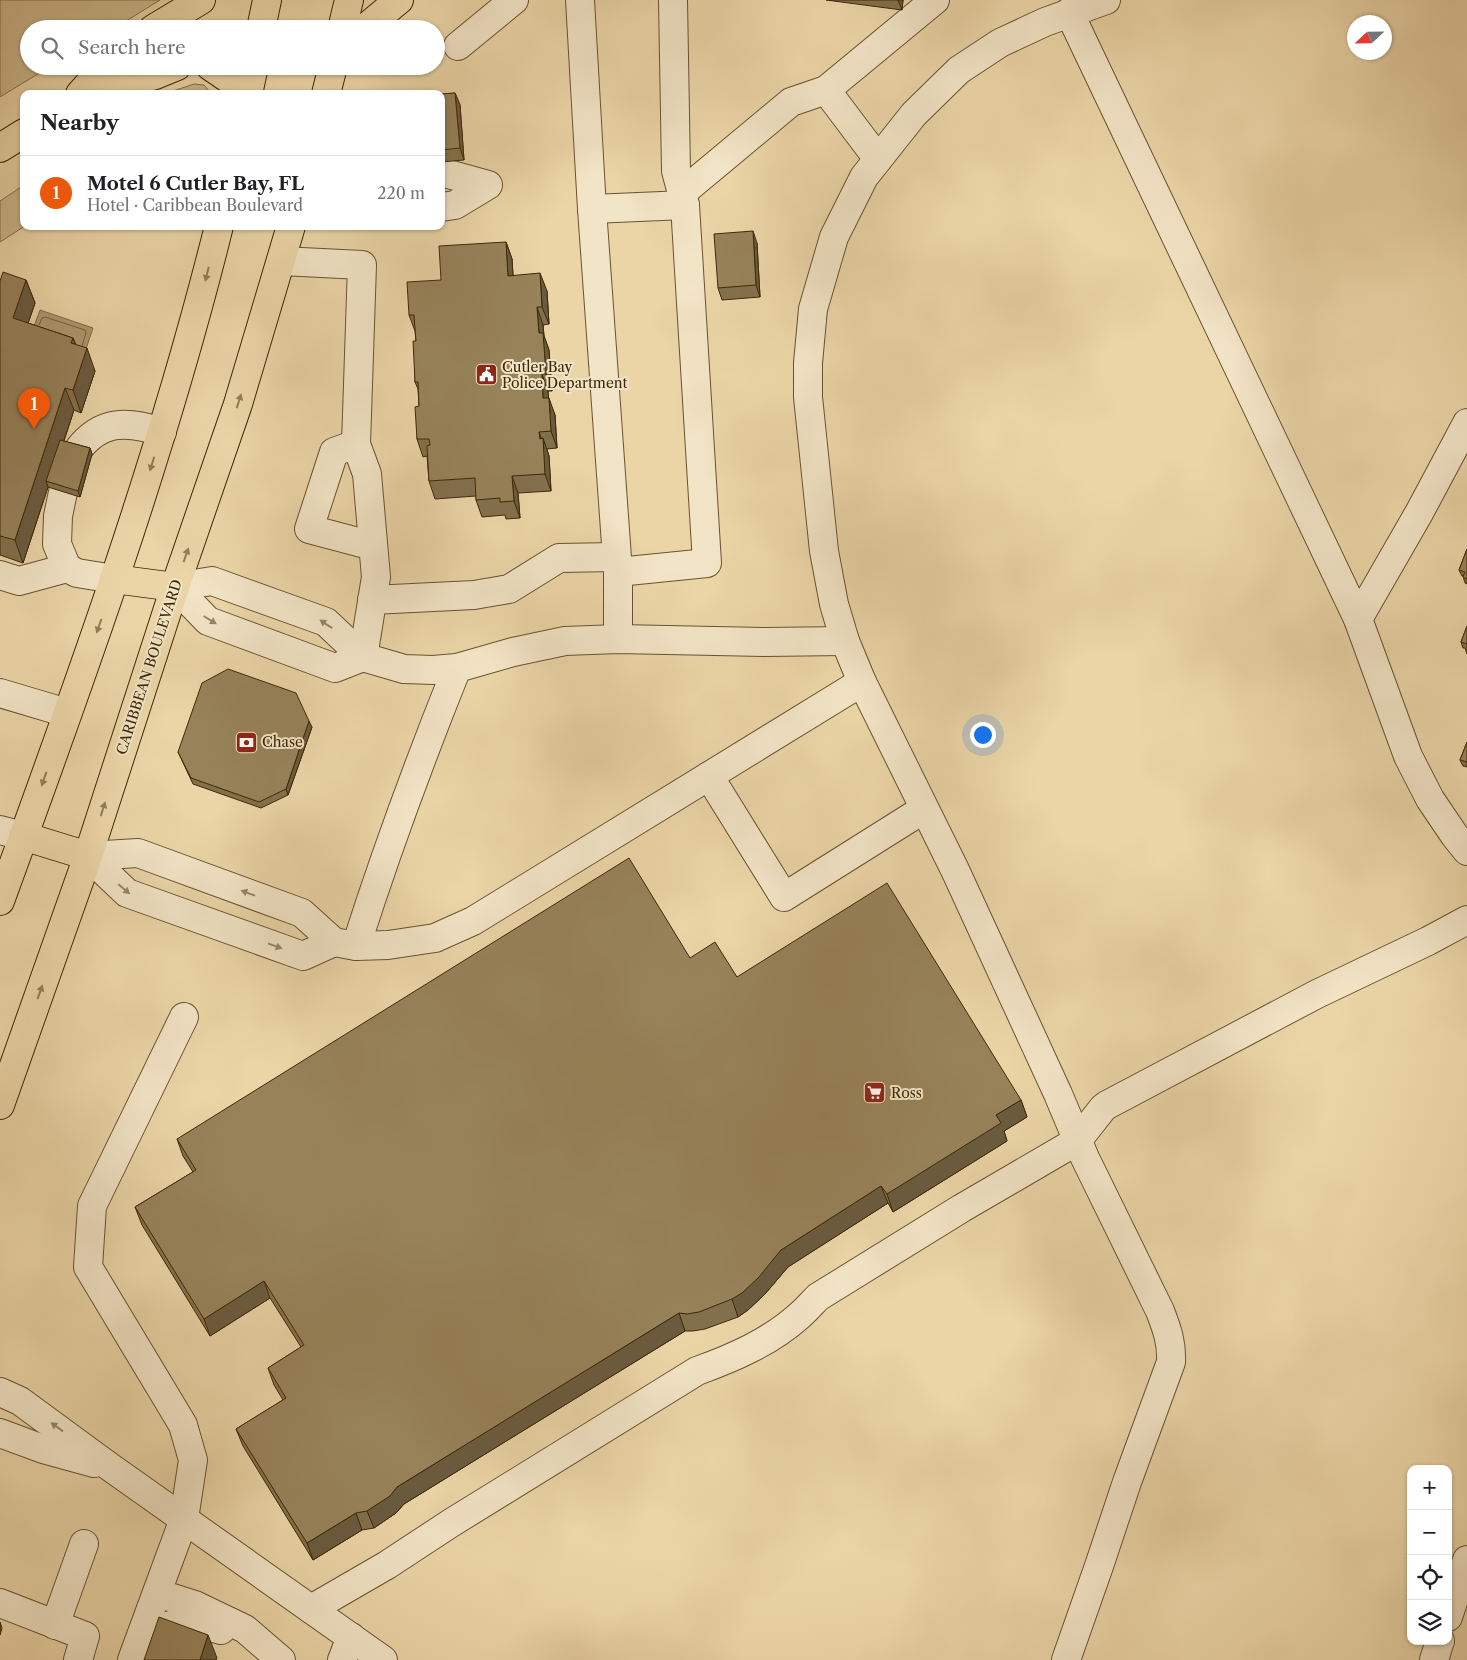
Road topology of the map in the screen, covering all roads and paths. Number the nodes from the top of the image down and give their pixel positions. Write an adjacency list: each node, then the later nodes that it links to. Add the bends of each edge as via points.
1 (201, 0): 11 (main road)
2 (267, 0): 12 (main road)
3 (349, 0): 13 (main road)
4 (399, 0): 14 (main road)
5 (514, 0): 15 (lane)
6 (580, 0): 33 (lane)
7 (673, 0): 31 (lane, via 676,171)
8 (934, 0): 26 (lane)
9 (1106, 0): 10 (lane)
10 (1069, 12): 29 (lane, via 1000,43 959,70 914,114); 49 (lane)
11 (168, 20)
12 (263, 20)
13 (344, 20)
14 (375, 20)
15 (458, 46)
16 (97, 75): 21 (main road)
17 (155, 75): 22 (main road)
18 (223, 75): 23 (main road)
19 (252, 75): 24 (main road)
20 (331, 75): 25 (main road)
21 (84, 90)
22 (110, 90)
23 (244, 90)
24 (249, 90)
25 (327, 90)
26 (826, 90): 29 (lane); 31 (lane, via 792,102)
27 (20, 136): 28 (main road)
28 (0, 148)
29 (878, 159): 51 (lane, via 864,177 834,237 813,309 808,363 808,397 824,551)
30 (445, 173): 32 (lane, via 488,185 455,205)
31 (684, 198): 33 (lane); 43 (lane, via 707,563)
32 (445, 206)
33 (592, 209): 43 (lane)
34 (218, 230): 38 (main road, one-way to 38)
35 (290, 230): 36 (main road, CARIBBEAN BOULEVARD)
36 (281, 261): 39 (lane, via 362,265); 47 (main road, CARIBBEAN BOULEVARD, one-way to 36, via 240,396)
37 (1467, 423): 49 (lane)
38 (162, 432): 40 (lane, via 141,425 122,424 100,430); 46 (main road, one-way to 46)
39 (356, 444): 42 (lane, via 367,474); 42 (lane, via 334,452 309,529)
40 (78, 450)
41 (62, 492): 44 (lane, via 57,544)
42 (373, 546): 48 (lane, via 376,577)
43 (617, 564): 48 (lane, via 559,558 509,589 474,595); 50 (lane)
44 (66, 568): 45 (lane, via 19,581); 46 (lane)
45 (0, 575)
46 (114, 579): 47 (main road); 56 (main road, one-way to 56)
47 (175, 587): 52 (lane, one-way to 47, via 326,622 212,581); 52 (lane, one-way to 52, via 208,622 335,668); 61 (main road, CARIBBEAN BOULEVARD, one-way to 47)
48 (372, 600): 52 (lane)
49 (1358, 620): 60 (lane, via 1408,756 1430,799)
50 (618, 639): 51 (lane); 53 (lane, via 565,641)
51 (845, 640): 54 (lane)
52 (362, 657): 53 (lane, via 404,669)
53 (457, 668): 64 (lane, via 384,858)
54 (862, 682): 57 (lane); 58 (lane)
55 (0, 693): 56 (lane)
56 (67, 713): 59 (main road, one-way to 59)
57 (709, 776): 58 (lane, via 784,897); 64 (lane, via 455,931 412,942)
58 (924, 809): 67 (lane, via 955,870)
59 (12, 833): 61 (main road); 62 (main road)
60 (1467, 851)
61 (88, 856): 64 (lane, one-way to 61, via 302,913 138,853); 64 (lane, one-way to 64, via 127,893 303,956); 66 (main road, CARIBBEAN BOULEVARD, one-way to 61)
62 (0, 902)
63 (1467, 920): 67 (lane, via 1317,994 1107,1105)
64 (345, 944)
65 (184, 1018): 71 (lane, via 92,1206 88,1267 183,1426 193,1460)
66 (0, 1105)
67 (1077, 1141): 77 (lane, via 818,1297 798,1317 768,1338 697,1371); 87 (lane, via 1160,1311 1172,1348 1172,1362)
68 (0, 1392): 70 (lane, one-way to 68, via 20,1400)
69 (0, 1432): 70 (lane, via 43,1449)
70 (110, 1467): 71 (lane)
71 (184, 1519): 74 (lane); 77 (lane)
72 (84, 1544): 78 (lane)
73 (1467, 1560): 76 (lane)
74 (157, 1593): 79 (lane, via 195,1605); 83 (lane)
75 (0, 1603): 78 (lane)
76 (1452, 1605)
77 (311, 1609): 81 (lane)
78 (55, 1625): 82 (lane, via 85,1636)
79 (244, 1629): 84 (lane, via 228,1632 189,1622 171,1625 159,1631); 85 (lane)
80 (1439, 1645): 88 (lane)
81 (346, 1648): 86 (lane)
82 (78, 1660)
83 (132, 1660)
84 (144, 1660)
85 (281, 1660)
86 (383, 1660)
87 (1066, 1660)
88 (1434, 1660)

